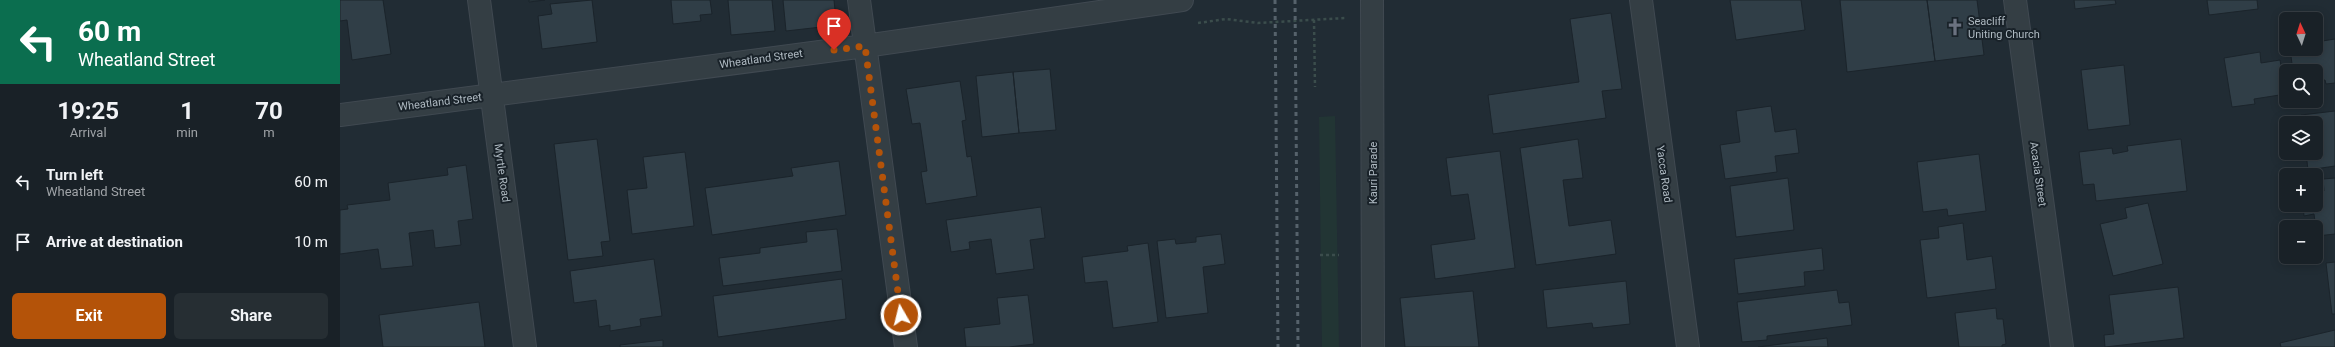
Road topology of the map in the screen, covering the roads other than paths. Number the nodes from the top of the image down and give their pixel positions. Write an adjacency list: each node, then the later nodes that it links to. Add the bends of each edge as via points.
1 (479, 0): 8 (street, Myrtle Road)
2 (859, 0): 7 (street)
3 (1182, 0): 7 (street, Wheatland Street)
4 (1372, 0): 12 (street, Kauri Parade)
5 (1641, 0): 13 (street, Yacca Road)
6 (2015, 0): 14 (street, Acacia Street)
7 (865, 46): 8 (street, Wheatland Street); 11 (street)
8 (491, 95): 9 (street, Wheatland Street); 10 (street, Myrtle Road)
9 (340, 115)
10 (524, 347)
11 (906, 347)
12 (1373, 347)
13 (1688, 347)
14 (2062, 347)

